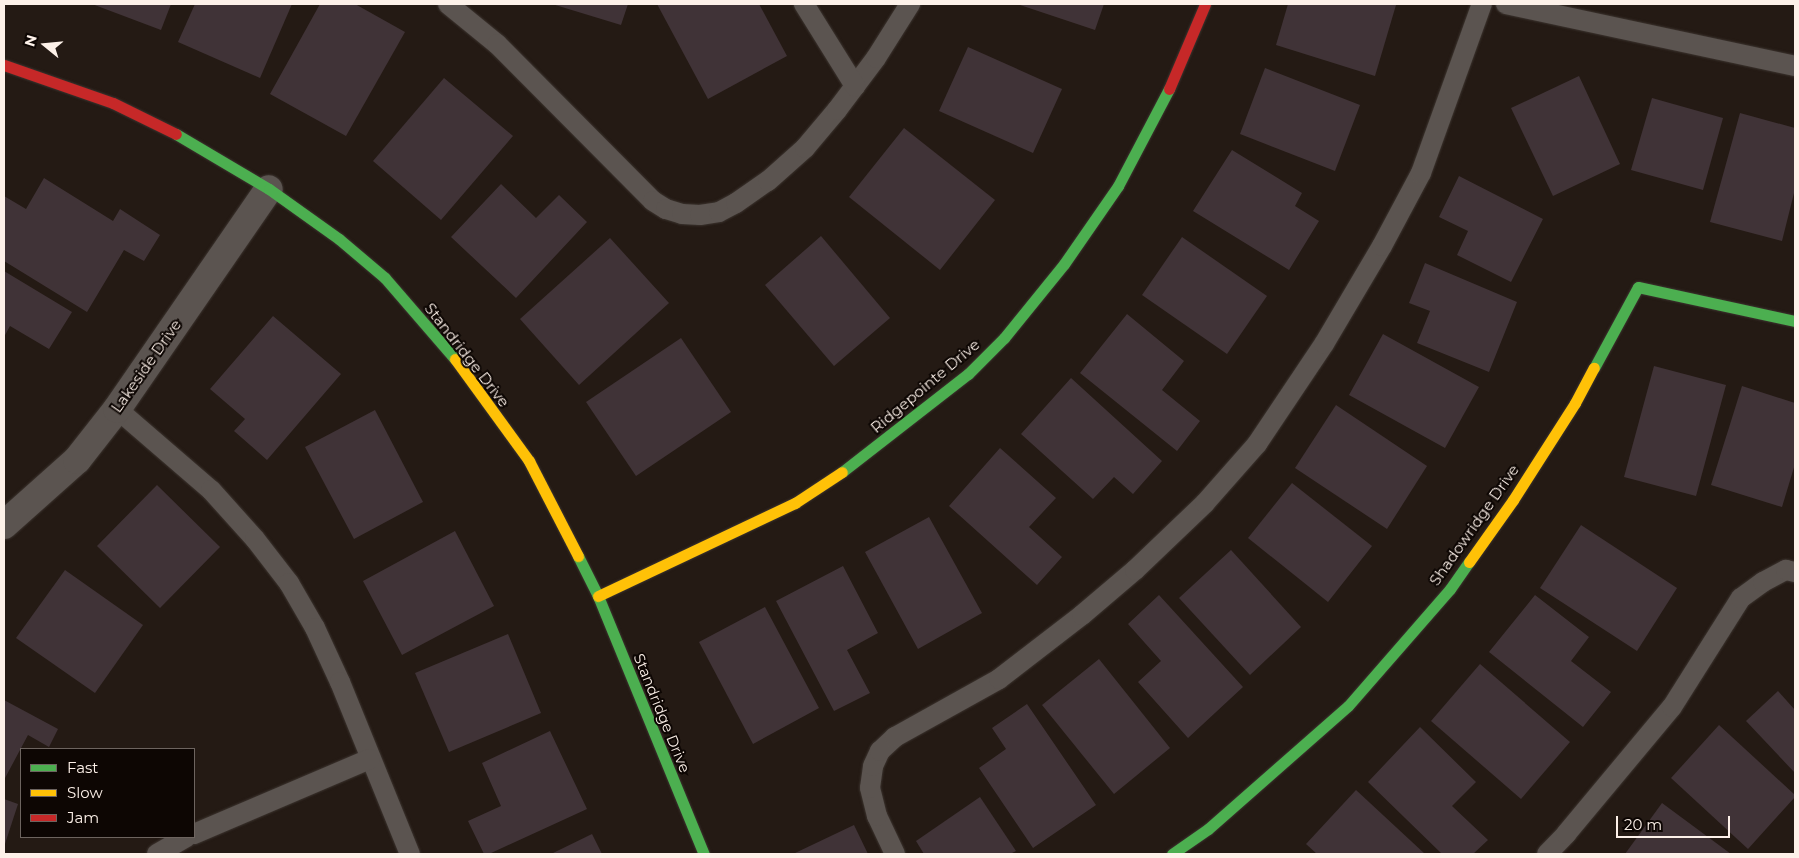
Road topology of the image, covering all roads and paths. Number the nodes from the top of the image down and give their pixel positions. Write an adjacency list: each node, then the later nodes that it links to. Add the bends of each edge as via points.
1 (448, 4): 9 (lane, via 497,44 653,201 682,214 718,212 768,181 805,148)
2 (804, 4): 9 (lane)
3 (910, 4): 9 (lane)
4 (1205, 4): 15 (street, Ridgepointe Drive, via 1169,90 1118,186 1064,264 1004,338 968,374 850,467 795,502)
5 (1482, 4): 22 (lane, via 1421,172 1324,344 1257,444 1205,503 1082,615 999,679 895,737 880,751 873,766 870,788 877,816)
6 (1506, 4): 8 (lane)
7 (4, 65): 10 (street, Standridge Drive, via 113,103 182,137)
8 (1795, 66)
9 (855, 86)
10 (269, 189): 12 (street, Lakeside Drive); 15 (street, Standridge Drive, via 339,239 385,278 465,371 529,461)
11 (1795, 321): 23 (street, Shadowridge Drive, via 1638,286 1575,403 1513,500 1450,589 1348,706 1208,829)
12 (117, 409): 13 (street, Lakeside Drive, via 77,460); 16 (lane, via 211,490 289,583 315,628 340,682)
13 (4, 525)
14 (1795, 572): 24 (lane, via 1786,570 1741,598 1672,707)
15 (598, 596): 21 (street, Standridge Drive)
16 (370, 759): 17 (lane); 20 (lane)
17 (195, 834)
18 (185, 838): 19 (lane)
19 (157, 854)
20 (410, 854)
21 (704, 854)
22 (895, 854)
23 (1172, 854)
24 (1547, 854)

